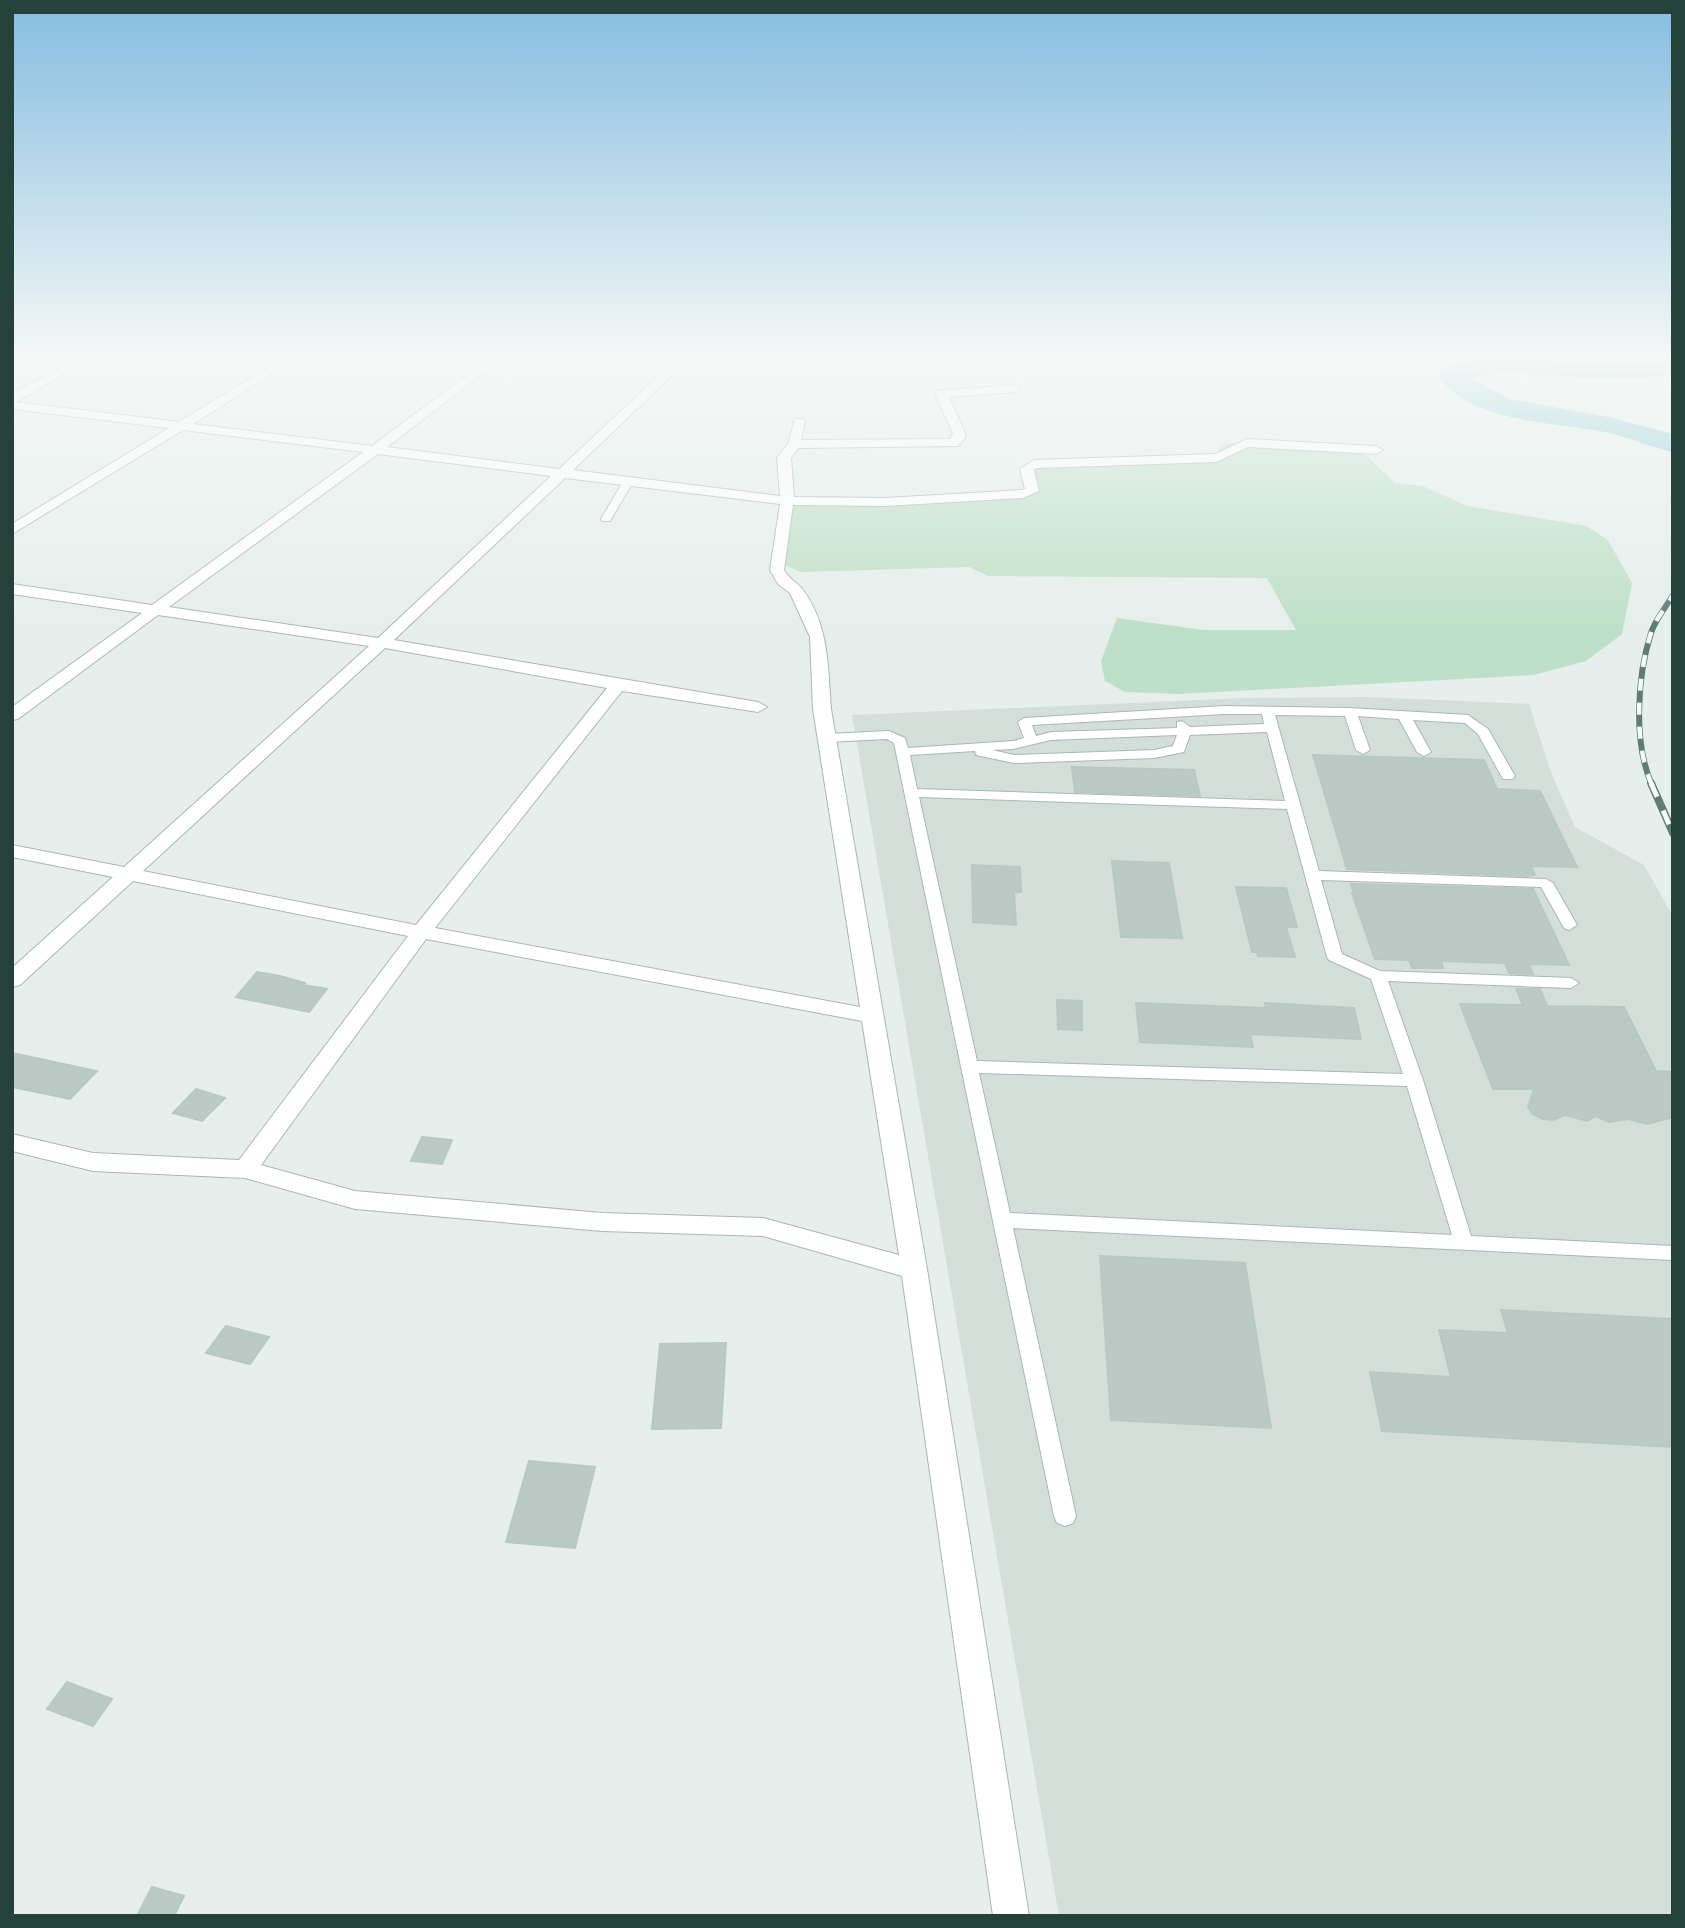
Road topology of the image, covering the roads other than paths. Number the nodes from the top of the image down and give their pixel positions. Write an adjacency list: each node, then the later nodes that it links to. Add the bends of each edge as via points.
1 (148, 447): 14 (street)
2 (354, 447): 8 (street)
3 (381, 447): 8 (street)
4 (590, 447): 10 (street)
5 (792, 447): 12 (street, via 785,458)
6 (1238, 447): 12 (street, via 1216,458 1034,464 1027,469 1032,491 1023,494 885,502)
7 (1320, 447): 9 (street)
8 (377, 450): 10 (street); 16 (street)
9 (1376, 450)
10 (562, 474): 11 (street); 17 (street)
11 (628, 482): 12 (street); 13 (lane)
12 (787, 501): 27 (street, via 776,570 796,591 818,637)
13 (606, 519)
14 (12, 530)
15 (12, 589): 16 (street)
16 (155, 609): 17 (street); 24 (street)
17 (382, 643): 18 (street); 37 (street)
18 (618, 685): 19 (street); 40 (street)
19 (758, 707)
20 (1267, 710): 21 (lane); 22 (lane); 25 (lane)
21 (1350, 712): 23 (lane); 30 (lane)
22 (1177, 713): 26 (lane); 28 (lane, via 1024,722)
23 (1403, 714): 32 (lane); 33 (lane, via 1468,719 1483,732)
24 (12, 715)
25 (1272, 728): 26 (lane); 35 (lane)
26 (1185, 731): 28 (lane, via 1051,736); 29 (lane, via 1179,749 1154,754 1014,759)
27 (827, 738): 31 (lane, via 889,735 900,741); 44 (street)
28 (1032, 741): 29 (lane)
29 (964, 748): 31 (lane)
30 (1363, 750)
31 (902, 752): 34 (lane)
32 (1424, 752)
33 (1508, 776)
34 (911, 793): 35 (lane); 45 (lane)
35 (1293, 805): 38 (lane)
36 (12, 851): 37 (street)
37 (129, 873): 40 (street); 42 (street)
38 (1312, 875): 39 (lane, via 1546,883); 41 (lane, via 1335,957)
39 (1569, 925)
40 (421, 932): 44 (street); 48 (street)
41 (1378, 976): 43 (lane); 46 (lane)
42 (12, 980)
43 (1571, 983)
44 (872, 1016): 52 (street)
45 (969, 1067): 46 (lane); 49 (lane)
46 (1414, 1080): 50 (lane)
47 (12, 1142): 48 (street, via 93,1162)
48 (245, 1169): 52 (street, via 355,1200 602,1222 764,1227)
49 (1002, 1220): 50 (lane); 53 (lane)
50 (1464, 1243): 51 (lane)
51 (1673, 1253)
52 (914, 1269): 54 (street)
53 (1065, 1516)
54 (1011, 1916)

